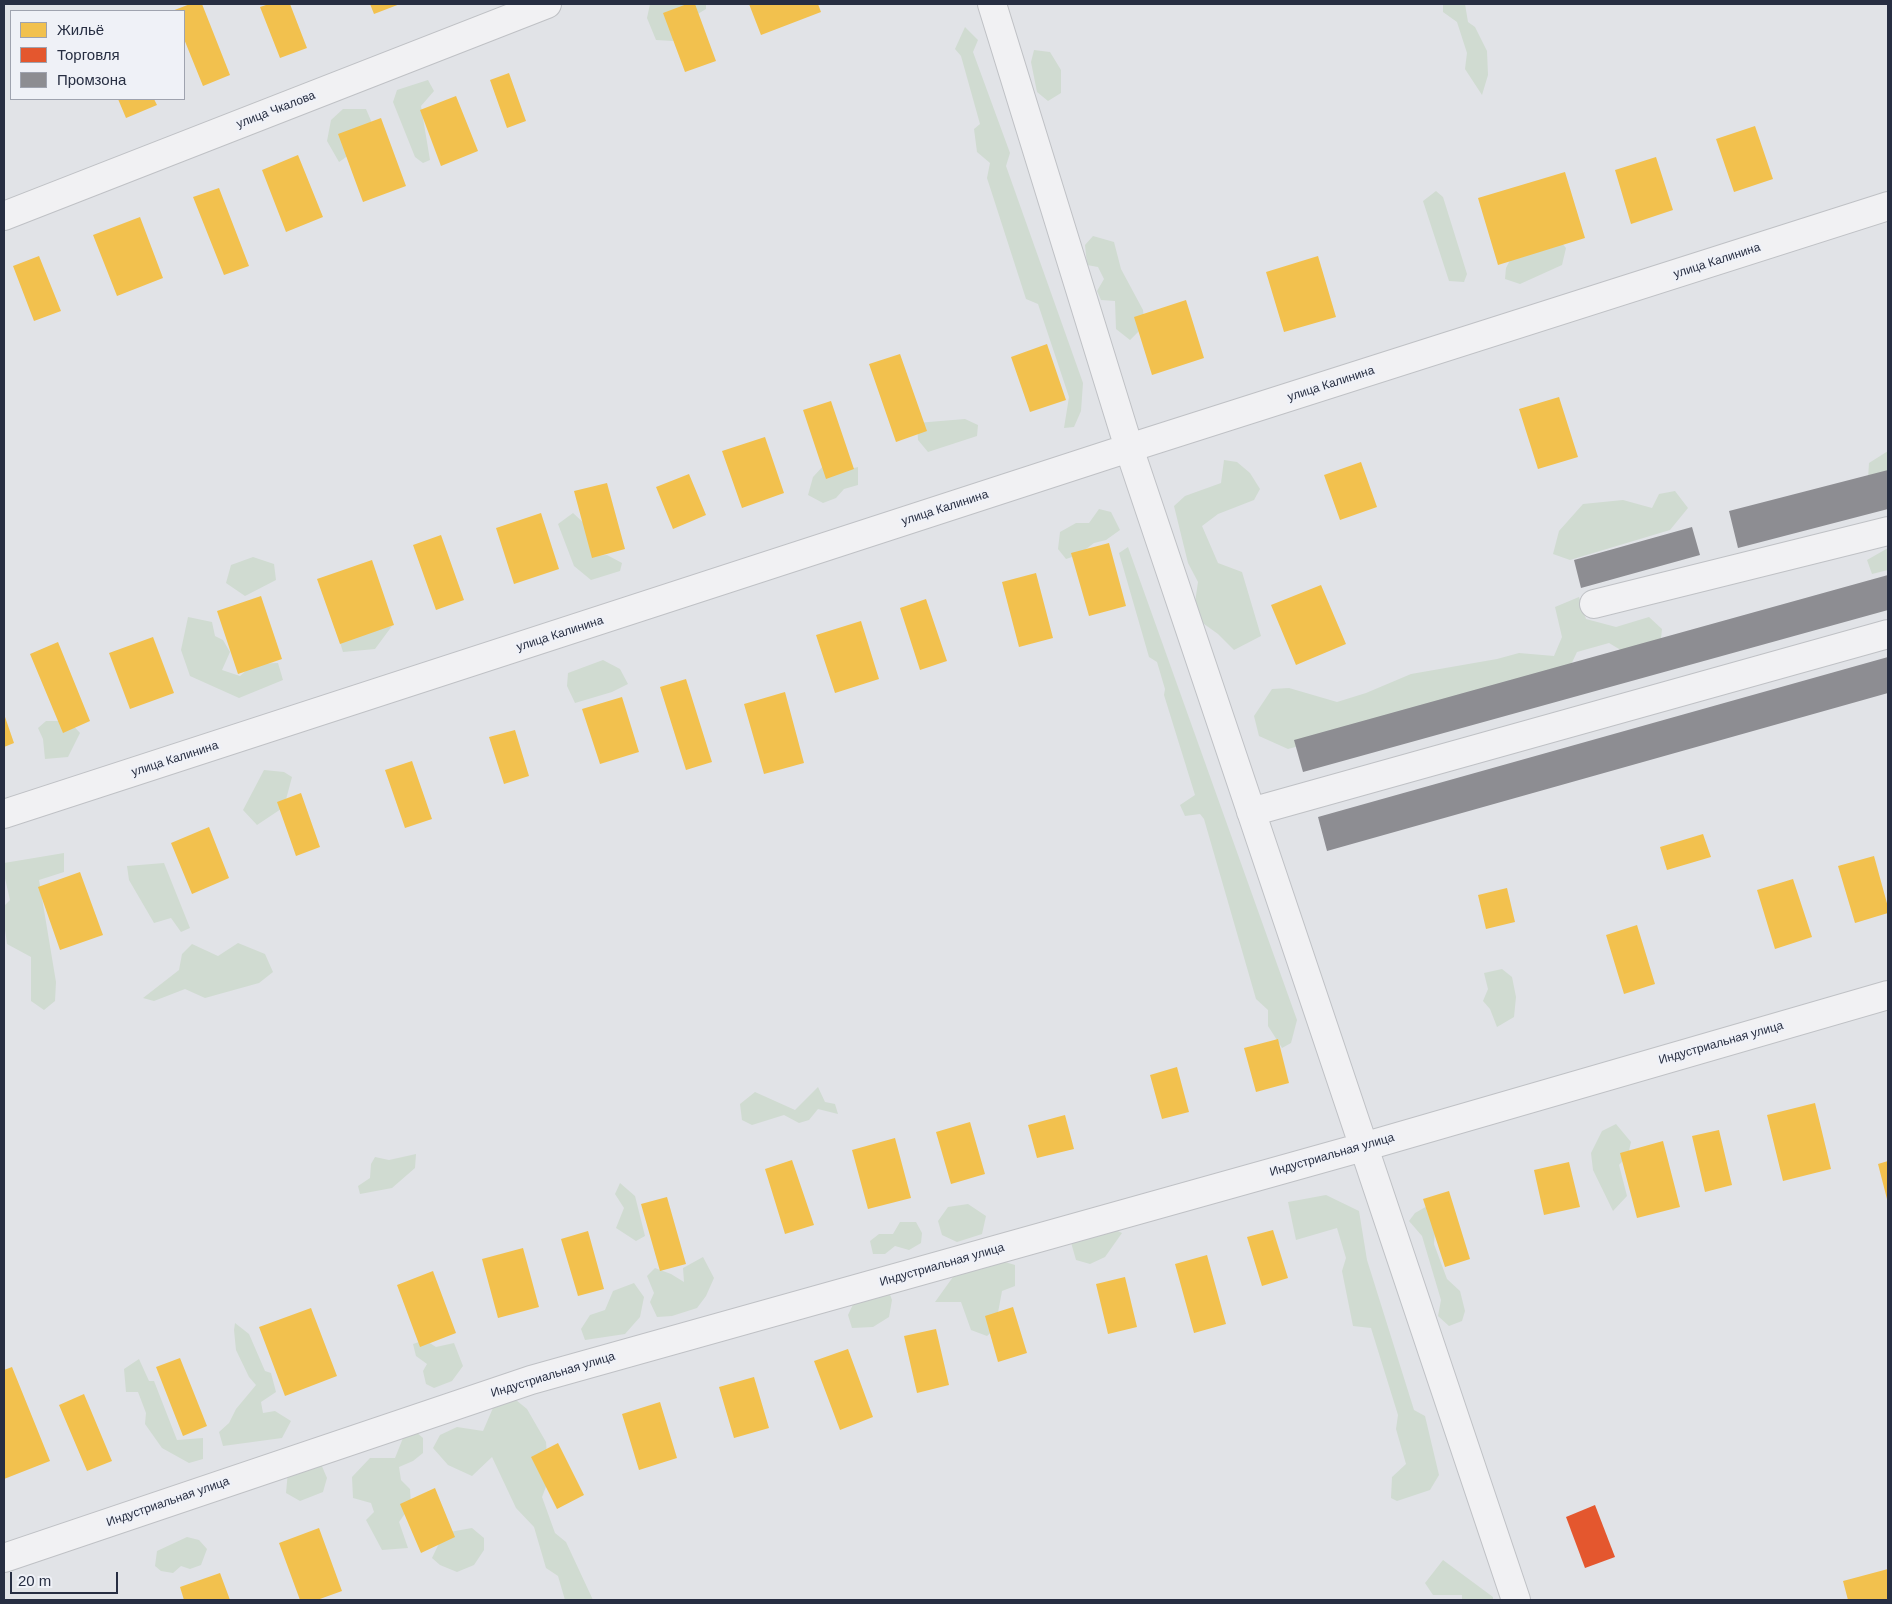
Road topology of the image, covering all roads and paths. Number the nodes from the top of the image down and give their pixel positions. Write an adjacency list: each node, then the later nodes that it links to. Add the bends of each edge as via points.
1 (547, 4): 4 (street, улица Чкалова)
2 (992, 4): 5 (street)
3 (1888, 206): 5 (street, улица Калинина)
4 (4, 216)
5 (1129, 448): 9 (street); 10 (street, улица Калинина)
6 (1888, 531): 7 (street)
7 (1594, 604)
8 (1888, 634): 9 (street)
9 (1251, 812): 12 (street)
10 (4, 814)
11 (1888, 995): 12 (street, Индустриальная улица)
12 (1363, 1147): 13 (street, Индустриальная улица, via 531,1380); 14 (street)
13 (4, 1558)
14 (1516, 1600)

